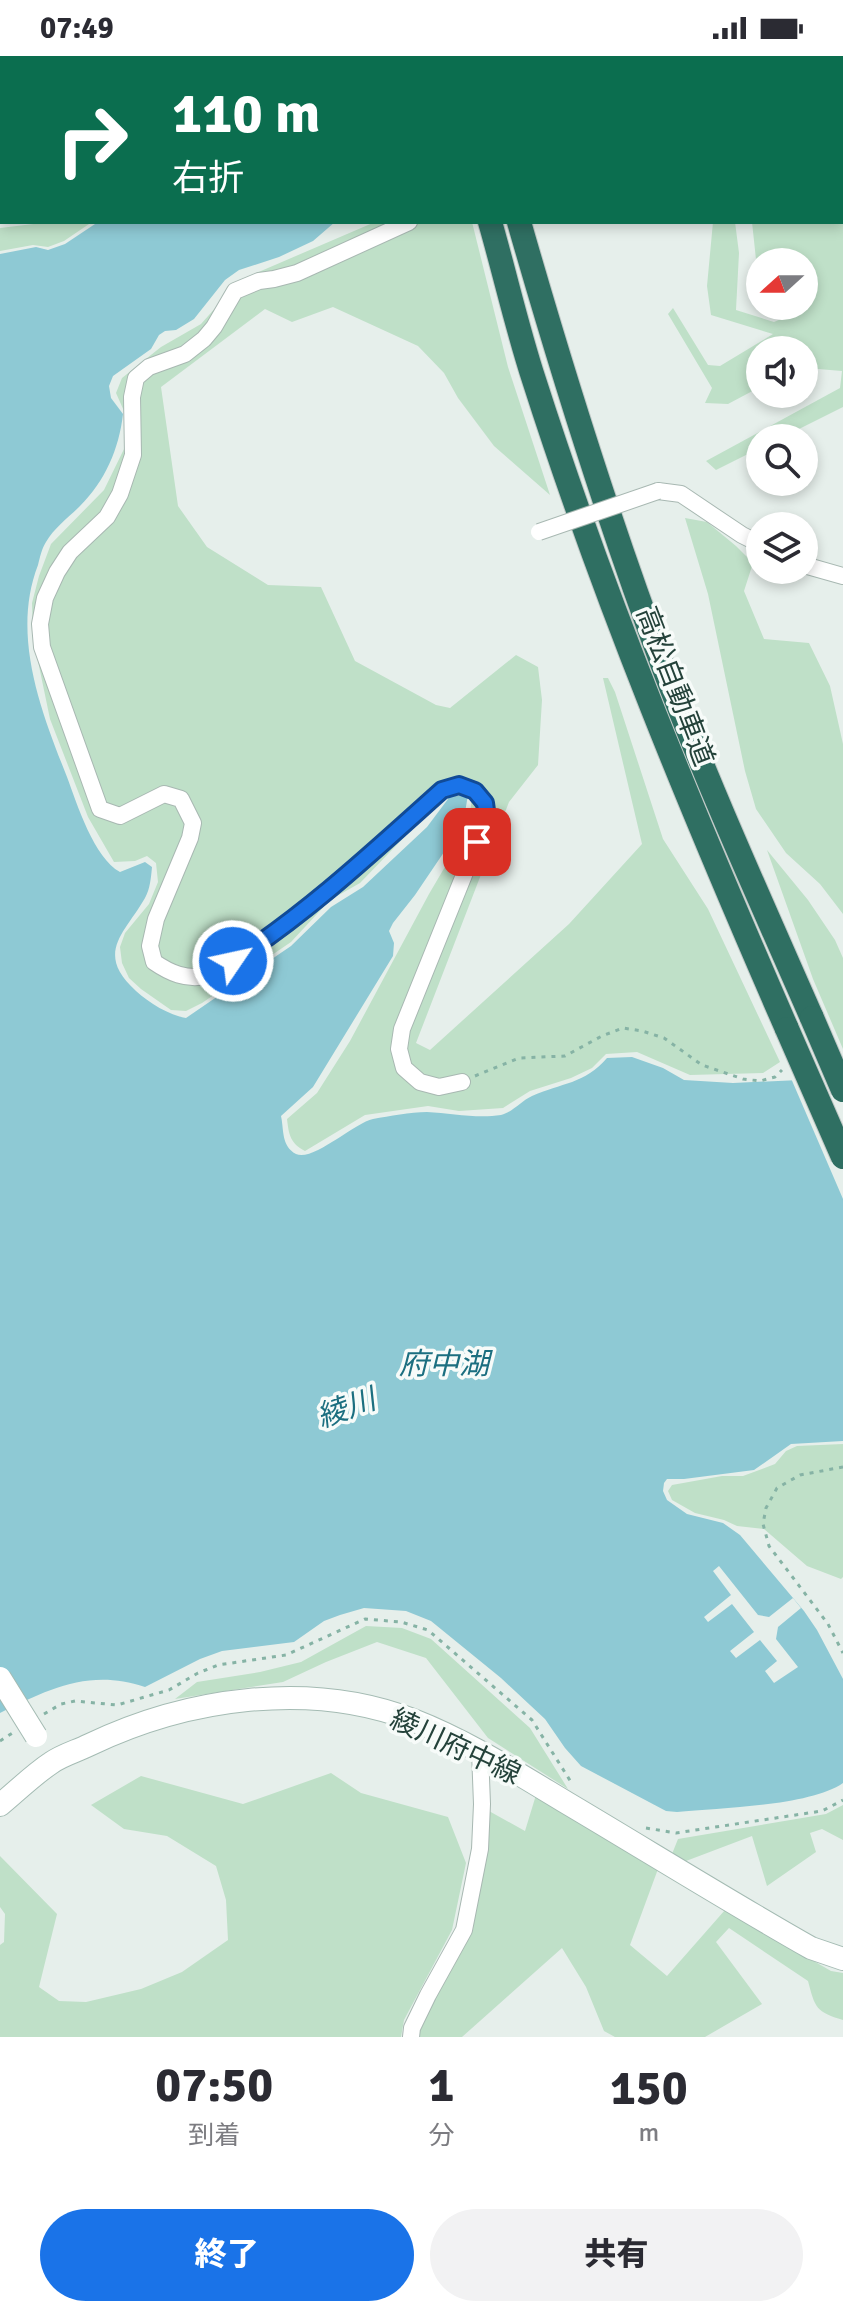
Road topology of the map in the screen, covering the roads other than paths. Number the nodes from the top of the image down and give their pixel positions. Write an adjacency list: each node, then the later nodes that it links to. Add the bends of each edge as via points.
1 (405, 224): 8 (street, via 297,273 235,291 204,339 136,378 133,455 120,494 107,517 57,572 40,624 42,647 100,809 120,816 164,794 181,799 193,823 150,946 154,962 169,972 210,976 335,884 442,790 459,785 475,791 485,803 487,818 402,1029 399,1049 404,1068 420,1082 439,1087)
2 (491, 224): 10 (highway, 高松自動車道, bridge, via 533,377 639,677)
3 (520, 224): 9 (highway, 高松自動車道, bridge, via 560,367 663,667)
4 (539, 532): 5 (street, bridge, via 658,491 681,494)
5 (746, 537)
6 (818, 569): 7 (street)
7 (843, 576)
8 (462, 1082)
9 (843, 1090)
10 (843, 1157)
11 (0, 1678): 13 (main road, bridge)
12 (480, 1752): 13 (main road, 綾川府中線, via 411,1719 370,1708 270,1699 164,1716); 15 (main road, 綾川府中線, via 798,1941); 16 (street, via 480,1849 464,1930)
13 (53, 1762): 14 (main road, 綾川府中線)
14 (0, 1805)
15 (843, 1959)
16 (411, 2037)

